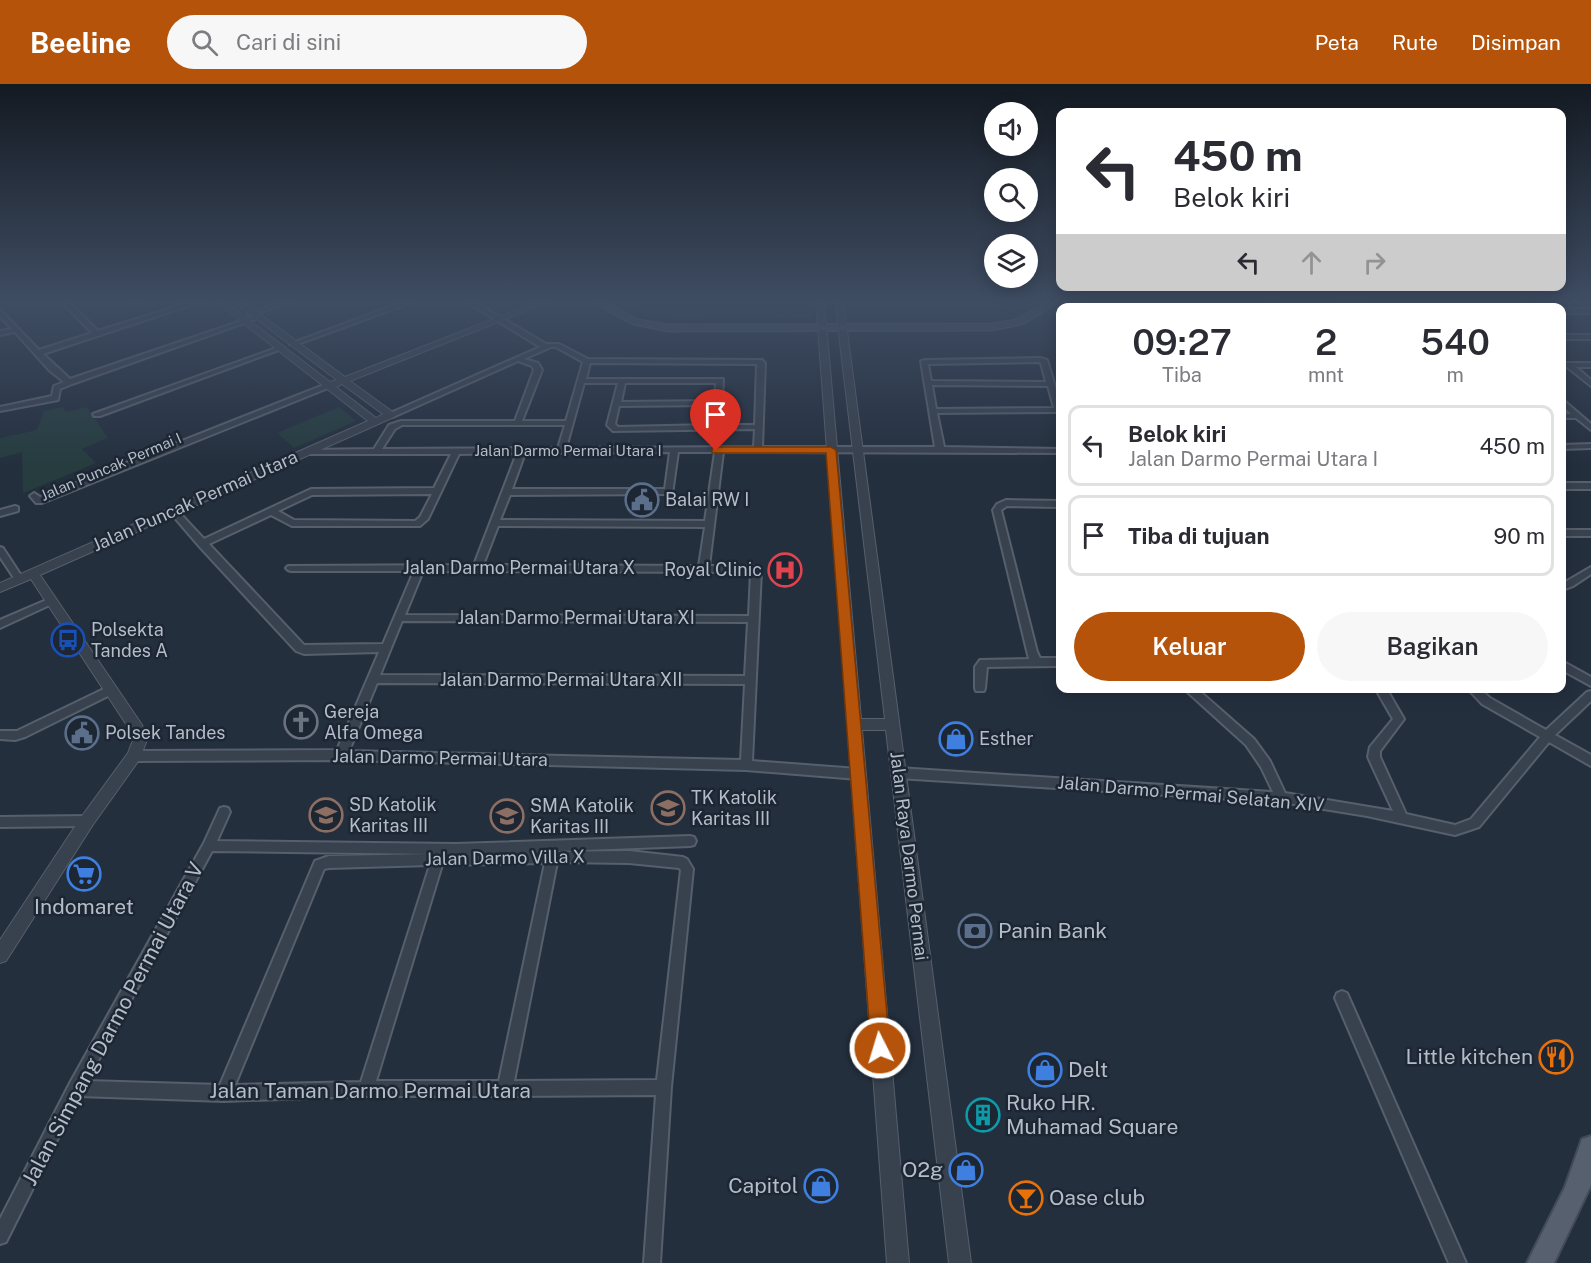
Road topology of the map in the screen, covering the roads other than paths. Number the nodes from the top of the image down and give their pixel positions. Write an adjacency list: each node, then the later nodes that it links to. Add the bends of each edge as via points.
1 (41, 356): 17 (street)
2 (136, 356): 17 (street)
3 (258, 356): 31 (street)
4 (290, 356): 21 (street)
5 (310, 356): 16 (street)
6 (396, 356): 16 (street, Jalan Puncak Permai I)
7 (524, 356): 11 (street)
8 (578, 356): 12 (street)
9 (823, 356): 45 (street)
10 (845, 356): 43 (street, Jalan Raya Darmo Permai)
11 (518, 359): 32 (street); 36 (street, via 538,370)
12 (587, 361): 18 (street); 39 (street, via 760,362)
13 (1566, 365): 14 (street)
14 (1591, 365)
15 (1566, 366): 23 (street)
16 (340, 378): 21 (street, Jalan Puncak Permai I); 32 (street)
17 (67, 380): 28 (street, via 57,388 55,398)
18 (582, 381): 19 (street); 37 (street)
19 (622, 381): 25 (street, via 717,381 721,383); 26 (street)
20 (929, 383): 22 (street); 22 (street, via 924,363 928,361 1040,360); 30 (street)
21 (326, 384): 35 (street); 55 (street, Jalan Puncak Permai I)
22 (1051, 384): 24 (street)
23 (1591, 384)
24 (1056, 398)
25 (719, 402): 26 (street); 38 (street)
26 (616, 404): 38 (street, via 611,425 616,429)
27 (1566, 405): 34 (street)
28 (0, 409)
29 (1056, 410): 30 (street)
30 (933, 411): 46 (street)
31 (97, 414)
32 (390, 415): 35 (street, Jalan Puncak Permai Utara)
33 (1566, 416): 34 (street)
34 (1578, 416): 40 (street)
35 (375, 422): 52 (street, Jalan Puncak Permai Utara)
36 (518, 422): 37 (street); 53 (street, via 402,423 392,427)
37 (569, 423): 48 (street)
38 (717, 427): 39 (street)
39 (759, 427): 44 (street)
40 (1591, 428)
41 (1566, 447): 42 (street)
42 (1591, 447)
43 (857, 449): 45 (street, Jalan Darmo Permai Utara I); 46 (street, Jalan Darmo Permai Utara I); 97 (street, Jalan Raya Darmo Permai)
44 (758, 450): 45 (street, Jalan Darmo Permai Utara I); 50 (street, Jalan Darmo Permai Utara I)
45 (831, 450): 96 (street)
46 (940, 450): 51 (street, Jalan Darmo Permai Utara I)
47 (522, 451): 48 (street, Jalan Darmo Permai Utara I); 54 (street, Jalan Darmo Permai Utara I); 59 (street)
48 (561, 451): 49 (street, Jalan Darmo Permai Utara I)
49 (674, 451): 50 (street, Jalan Darmo Permai Utara I); 59 (street, via 669,492)
50 (719, 451): 66 (street)
51 (1056, 451)
52 (306, 452): 53 (street, Jalan Darmo Permai Utara I); 62 (street, Jalan Puncak Permai Utara)
53 (376, 452): 54 (street, Jalan Darmo Permai Utara I)
54 (456, 452): 58 (street)
55 (136, 459): 55 (street, Jalan Puncak Permai I, via 39,501 34,496)
56 (1566, 486): 57 (street)
57 (1591, 486)
58 (437, 491): 63 (street, via 311,492); 63 (street, via 424,519 417,524 292,523)
59 (506, 492): 65 (street)
60 (1056, 504): 84 (street, via 1006,504 997,510)
61 (15, 509): 64 (street)
62 (173, 511): 69 (street); 76 (street, Jalan Puncak Permai Utara)
63 (270, 511): 69 (street)
64 (0, 513)
65 (495, 523): 66 (street); 74 (street)
66 (710, 524): 71 (street)
67 (1566, 533): 68 (street)
68 (1591, 533)
69 (202, 544): 83 (street, via 300,648)
70 (0, 550): 76 (street)
71 (704, 567): 74 (street, Jalan Darmo Permai Utara X); 81 (street, Jalan Darmo Permai Utara X, via 756,571)
72 (291, 568): 73 (street, Jalan Darmo Permai Utara X)
73 (420, 568): 74 (street, Jalan Darmo Permai Utara X); 80 (street)
74 (477, 568)
75 (1591, 570): 77 (street)
76 (26, 576): 78 (street, Jalan Puncak Permai Utara); 79 (street)
77 (1566, 586)
78 (0, 588)
79 (51, 601): 82 (street); 91 (street)
80 (398, 618): 81 (street, Jalan Darmo Permai Utara XI); 83 (street)
81 (753, 619): 88 (street)
82 (0, 624)
83 (386, 648): 87 (street)
84 (1036, 662): 85 (street); 90 (street, via 984,663 980,667)
85 (1056, 662)
86 (1566, 668): 89 (street)
87 (373, 679): 88 (street, Jalan Darmo Permai Utara XII); 100 (street)
88 (749, 680): 103 (street)
89 (1591, 682)
90 (980, 688)
91 (110, 690): 98 (street, via 21,734); 101 (street, via 140,733)
92 (1194, 693): 106 (street, via 1250,742 1266,764)
93 (1383, 693): 108 (street, via 1399,719 1374,750 1374,757)
94 (1477, 693): 99 (street)
95 (1591, 695): 99 (street, Jalan Darmo Permai Selatan XIV)
96 (853, 724): 97 (street); 105 (street)
97 (892, 725): 104 (street, Jalan Raya Darmo Permai)
98 (0, 735)
99 (1548, 735): 102 (street); 108 (street, Jalan Darmo Permai Selatan XIV, via 1475,823 1455,830)
100 (340, 755): 101 (street, Jalan Darmo Permai Utara); 103 (street, Jalan Darmo Permai Utara)
101 (134, 756): 109 (street)
102 (1591, 761)
103 (746, 765): 105 (street, Jalan Darmo Permai Utara)
104 (898, 773): 106 (street, Jalan Darmo Permai Selatan XIV); 126 (street, Jalan Raya Darmo Permai)
105 (858, 774): 125 (street)
106 (1281, 797): 108 (street, Jalan Darmo Permai Selatan XIV)
107 (224, 812): 112 (street, Jalan Simpang Darmo Permai Utara V)
108 (1402, 819)
109 (87, 821): 110 (street); 115 (street)
110 (0, 822)
111 (690, 841): 112 (street, via 456,849)
112 (209, 846): 117 (street, Jalan Simpang Darmo Permai Utara V)
113 (552, 857): 114 (street, Jalan Darmo Villa X); 118 (street, Jalan Darmo Villa X, via 629,857 686,865); 120 (street)
114 (438, 859): 119 (street); 121 (street, Jalan Darmo Villa X, via 323,863 316,868)
115 (2, 947)
116 (1342, 998): 127 (street)
117 (75, 1088): 121 (street, Jalan Taman Darmo Permai Utara); 123 (street, Jalan Simpang Darmo Permai Utara V)
118 (664, 1088): 120 (street, Jalan Taman Darmo Permai Utara); 124 (street)
119 (366, 1089): 120 (street, Jalan Taman Darmo Permai Utara); 121 (street, Jalan Taman Darmo Permai Utara)
120 (505, 1090)
121 (224, 1093)
122 (1591, 1148): 128 (main road, via 1576,1192)
123 (0, 1236)
124 (652, 1263)
125 (898, 1263)
126 (960, 1263)
127 (1458, 1263)
128 (1540, 1263)

